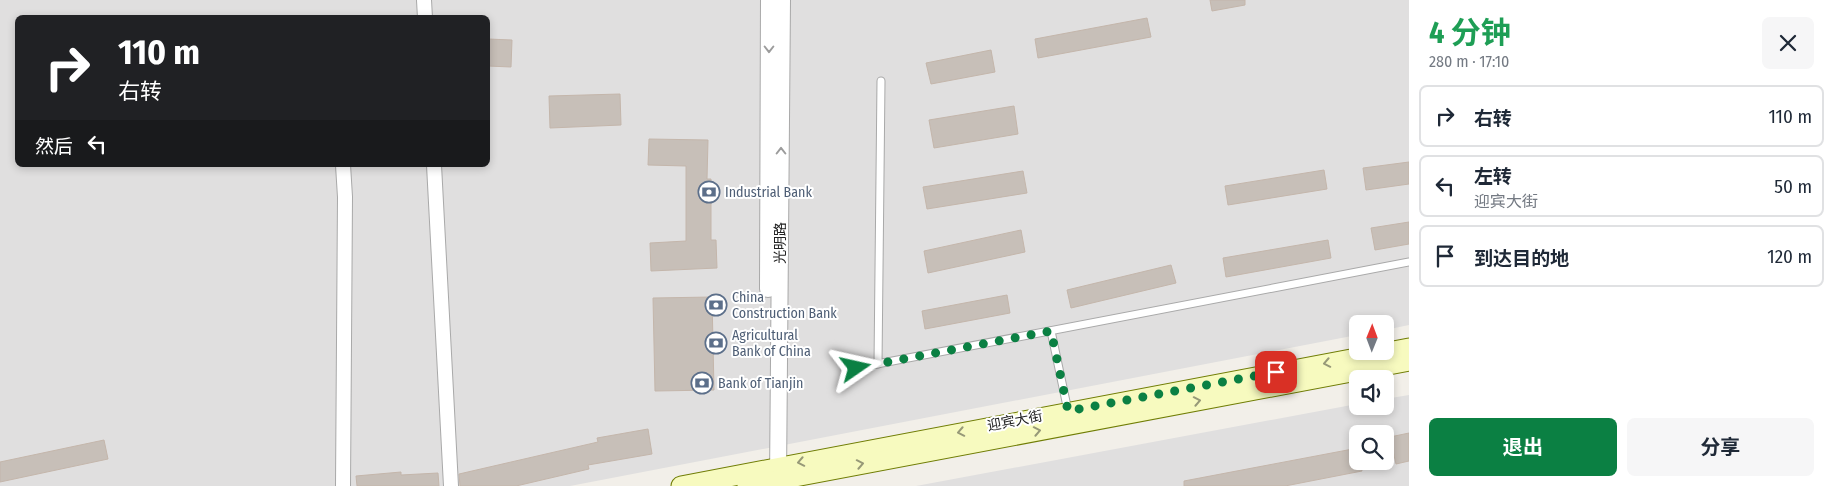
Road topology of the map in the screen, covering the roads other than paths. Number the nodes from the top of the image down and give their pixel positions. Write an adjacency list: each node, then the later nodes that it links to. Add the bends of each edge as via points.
1 (424, 0): 4 (street)
2 (769, 0): 15 (street, 光明路, one-way to 15)
3 (782, 0): 15 (street, 光明路, one-way to 3)
4 (425, 15)
5 (881, 81): 12 (lane)
6 (343, 167): 16 (street)
7 (434, 167): 17 (street)
8 (1409, 262): 9 (lane)
9 (1051, 331): 12 (lane); 14 (lane)
10 (1409, 348): 14 (main road, 迎宾大街, one-way to 14)
11 (1409, 361): 15 (main road, 迎宾大街, one-way to 11)
12 (878, 364): 13 (lane)
13 (856, 368)
14 (1068, 411): 15 (main road, 迎宾大街, one-way to 15)
15 (773, 478): 18 (main road, 迎宾大街); 19 (main road, 迎宾大街)
16 (343, 486)
17 (451, 486)
18 (681, 486)
19 (747, 486)

